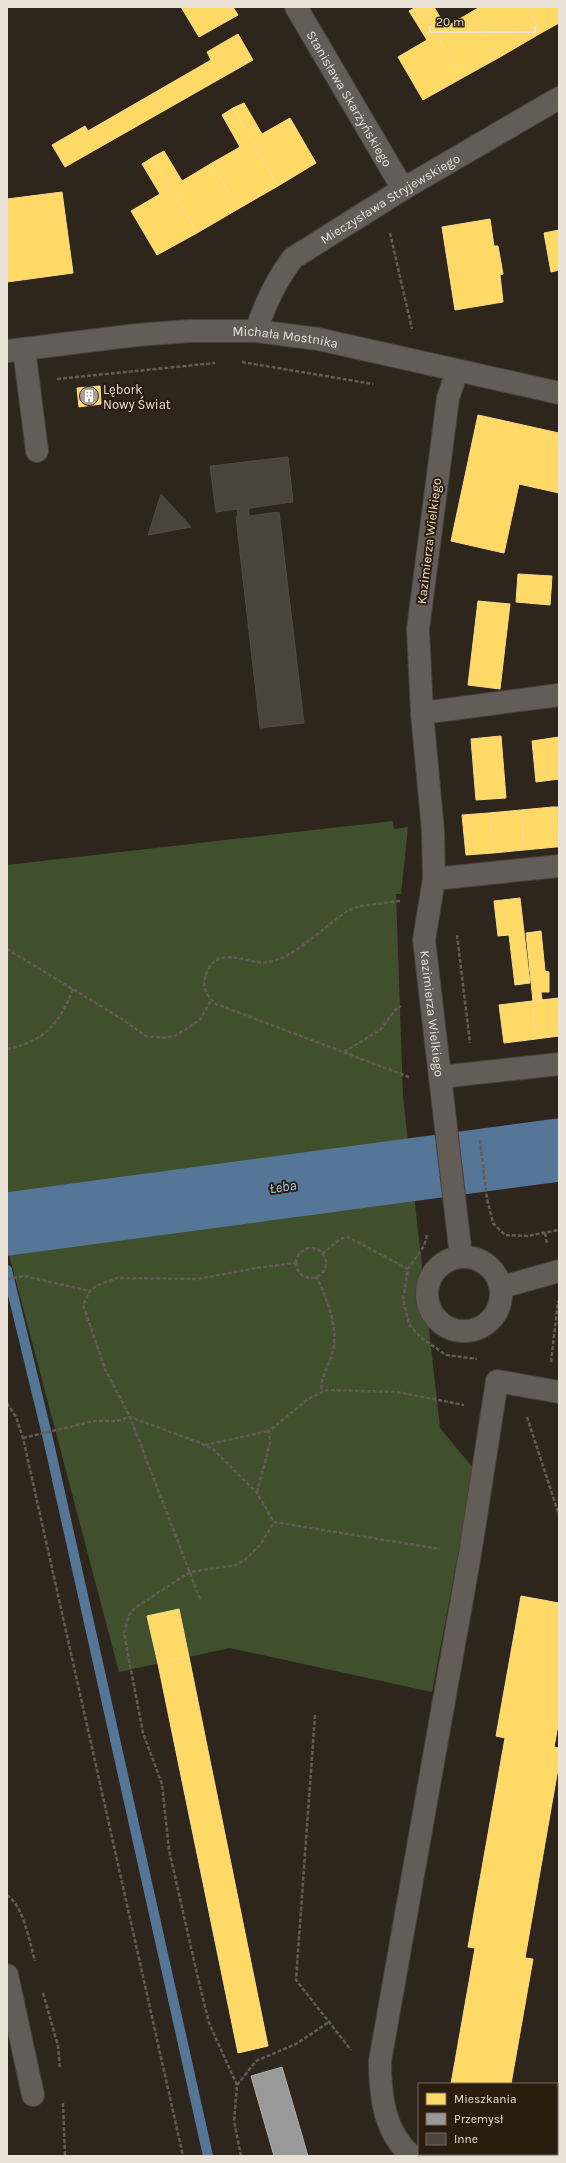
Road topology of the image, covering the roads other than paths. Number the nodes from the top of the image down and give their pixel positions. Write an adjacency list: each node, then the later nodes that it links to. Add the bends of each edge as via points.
1 (296, 7): 3 (street, Stanisława Skarżyńskiego)
2 (559, 98): 3 (street, Mieczysława Stryjewskiego)
3 (403, 189): 4 (street, Mieczysława Stryjewskiego, via 293,258 263,308)
4 (256, 331): 5 (street, Michała Mostnika, via 181,331); 6 (street, Michała Mostnika, via 318,339)
5 (15, 350): 8 (street, via 29,382)
6 (457, 371): 7 (street, Michała Mostnika); 10 (street, Kazimierza Wielkiego, via 448,398 418,629)
7 (559, 393)
8 (37, 451)
9 (559, 695): 10 (street)
10 (422, 713): 12 (street, Kazimierza Wielkiego, via 433,831)
11 (559, 866): 12 (street)
12 (434, 879): 14 (street, Kazimierza Wielkiego, via 424,940)
13 (559, 1064): 14 (street, Kazimierza Wielkiego)
14 (440, 1077): 15 (street)
15 (461, 1256): 17 (street, via 479,1259 494,1270); 17 (street, via 446,1260 435,1270 428,1283 427,1298 432,1313 442,1324 455,1331 470,1332 484,1326 495,1316 501,1302)
16 (556, 1272): 17 (street)
17 (502, 1287)
18 (553, 1391): 21 (street, via 497,1381 470,1554 380,2061 380,2086 387,2118 392,2132 405,2151)
19 (7, 1975): 20 (street)
20 (33, 2095)
21 (412, 2156)

